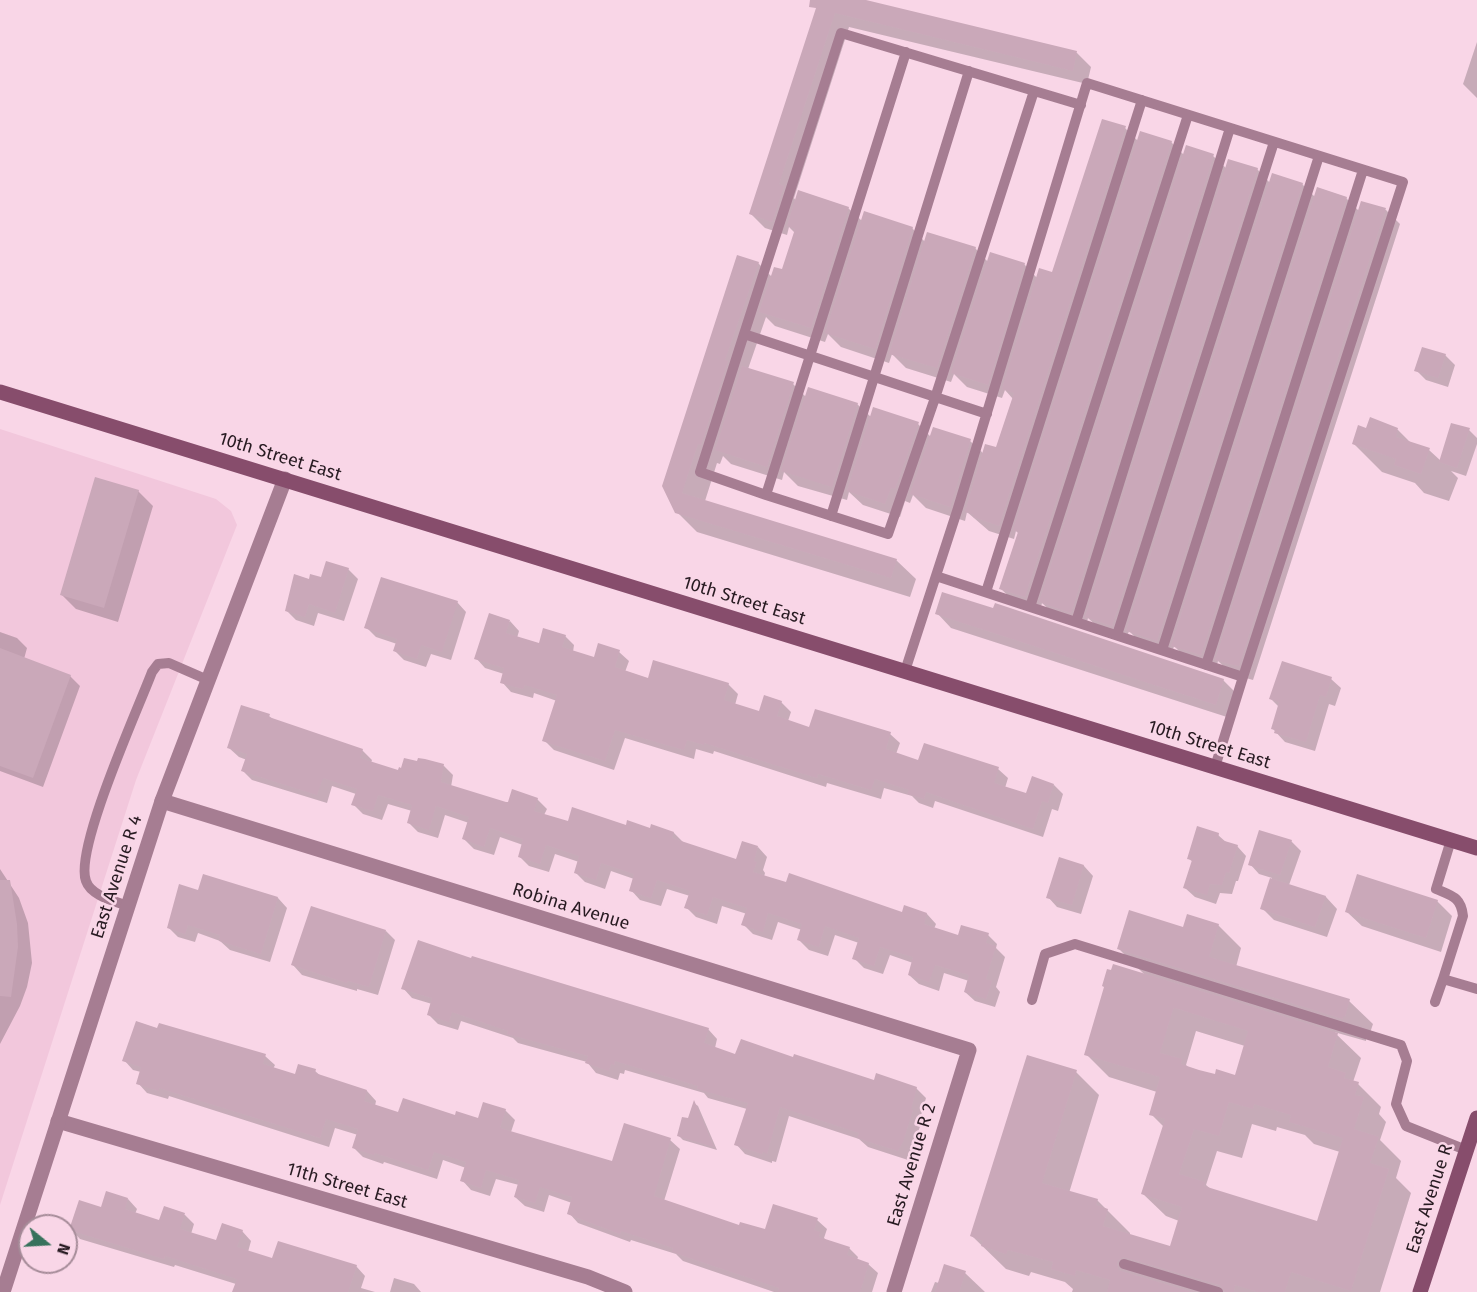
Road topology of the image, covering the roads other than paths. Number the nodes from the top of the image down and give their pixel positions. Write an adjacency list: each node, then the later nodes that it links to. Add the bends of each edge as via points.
1 (906, 52): 2 (lane); 11 (lane, via 841,33); 12 (lane)
2 (969, 71): 3 (lane); 13 (lane)
3 (1034, 90): 5 (lane); 15 (lane)
4 (1142, 100): 5 (lane, via 1087,83); 6 (lane); 21 (lane)
5 (1081, 105): 16 (lane)
6 (1188, 115): 7 (lane); 22 (lane)
7 (1230, 128): 8 (lane); 23 (lane)
8 (1274, 142): 9 (lane); 24 (lane)
9 (1319, 156): 10 (lane); 25 (lane)
10 (1363, 170): 26 (lane); 28 (lane, via 1403,182)
11 (744, 334): 12 (lane); 18 (lane, via 700,472)
12 (811, 356): 13 (lane); 18 (lane)
13 (875, 377): 15 (lane); 19 (lane)
14 (0, 392): 17 (main road, 10th Street East)
15 (935, 398): 16 (lane); 19 (lane, via 888,534)
16 (987, 414): 20 (lane)
17 (285, 479): 27 (main road, 10th Street East); 29 (street, East Avenue R 4)
18 (766, 495): 19 (lane)
19 (831, 516)
20 (936, 576): 21 (lane); 27 (lane)
21 (986, 592): 22 (lane)
22 (1030, 606): 23 (lane)
23 (1076, 622): 24 (lane)
24 (1117, 635): 25 (lane)
25 (1162, 650): 26 (lane)
26 (1206, 664): 28 (lane)
27 (905, 671): 30 (main road, 10th Street East)
28 (1243, 677): 30 (lane)
29 (208, 680): 31 (street, East Avenue R 4); 34 (lane, via 169,663 158,663 92,825 85,880 100,895)
30 (1215, 767): 32 (main road, 10th Street East)
31 (162, 801): 34 (street, East Avenue R 4); 39 (street, Robina Avenue)
32 (1450, 840): 33 (main road, 10th Street East); 35 (lane, via 1436,889 1456,898 1462,906 1462,916)
33 (1477, 848)
34 (128, 906): 41 (street, East Avenue R 4)
35 (1443, 978): 36 (lane); 38 (lane)
36 (1477, 989)
37 (1032, 1000): 42 (lane, via 1045,954 1075,944 1401,1045 1407,1061 1396,1104 1406,1126)
38 (1435, 1002)
39 (969, 1050): 46 (street, East Avenue R 2)
40 (1477, 1118): 42 (main road, East Avenue R)
41 (58, 1121): 44 (street, East Avenue R 4); 45 (street, 11th Street East, via 588,1277)
42 (1466, 1150): 48 (main road, East Avenue R)
43 (1124, 1264): 47 (lane)
44 (3, 1292)
45 (625, 1292)
46 (894, 1292)
47 (1218, 1292)
48 (1420, 1292)

